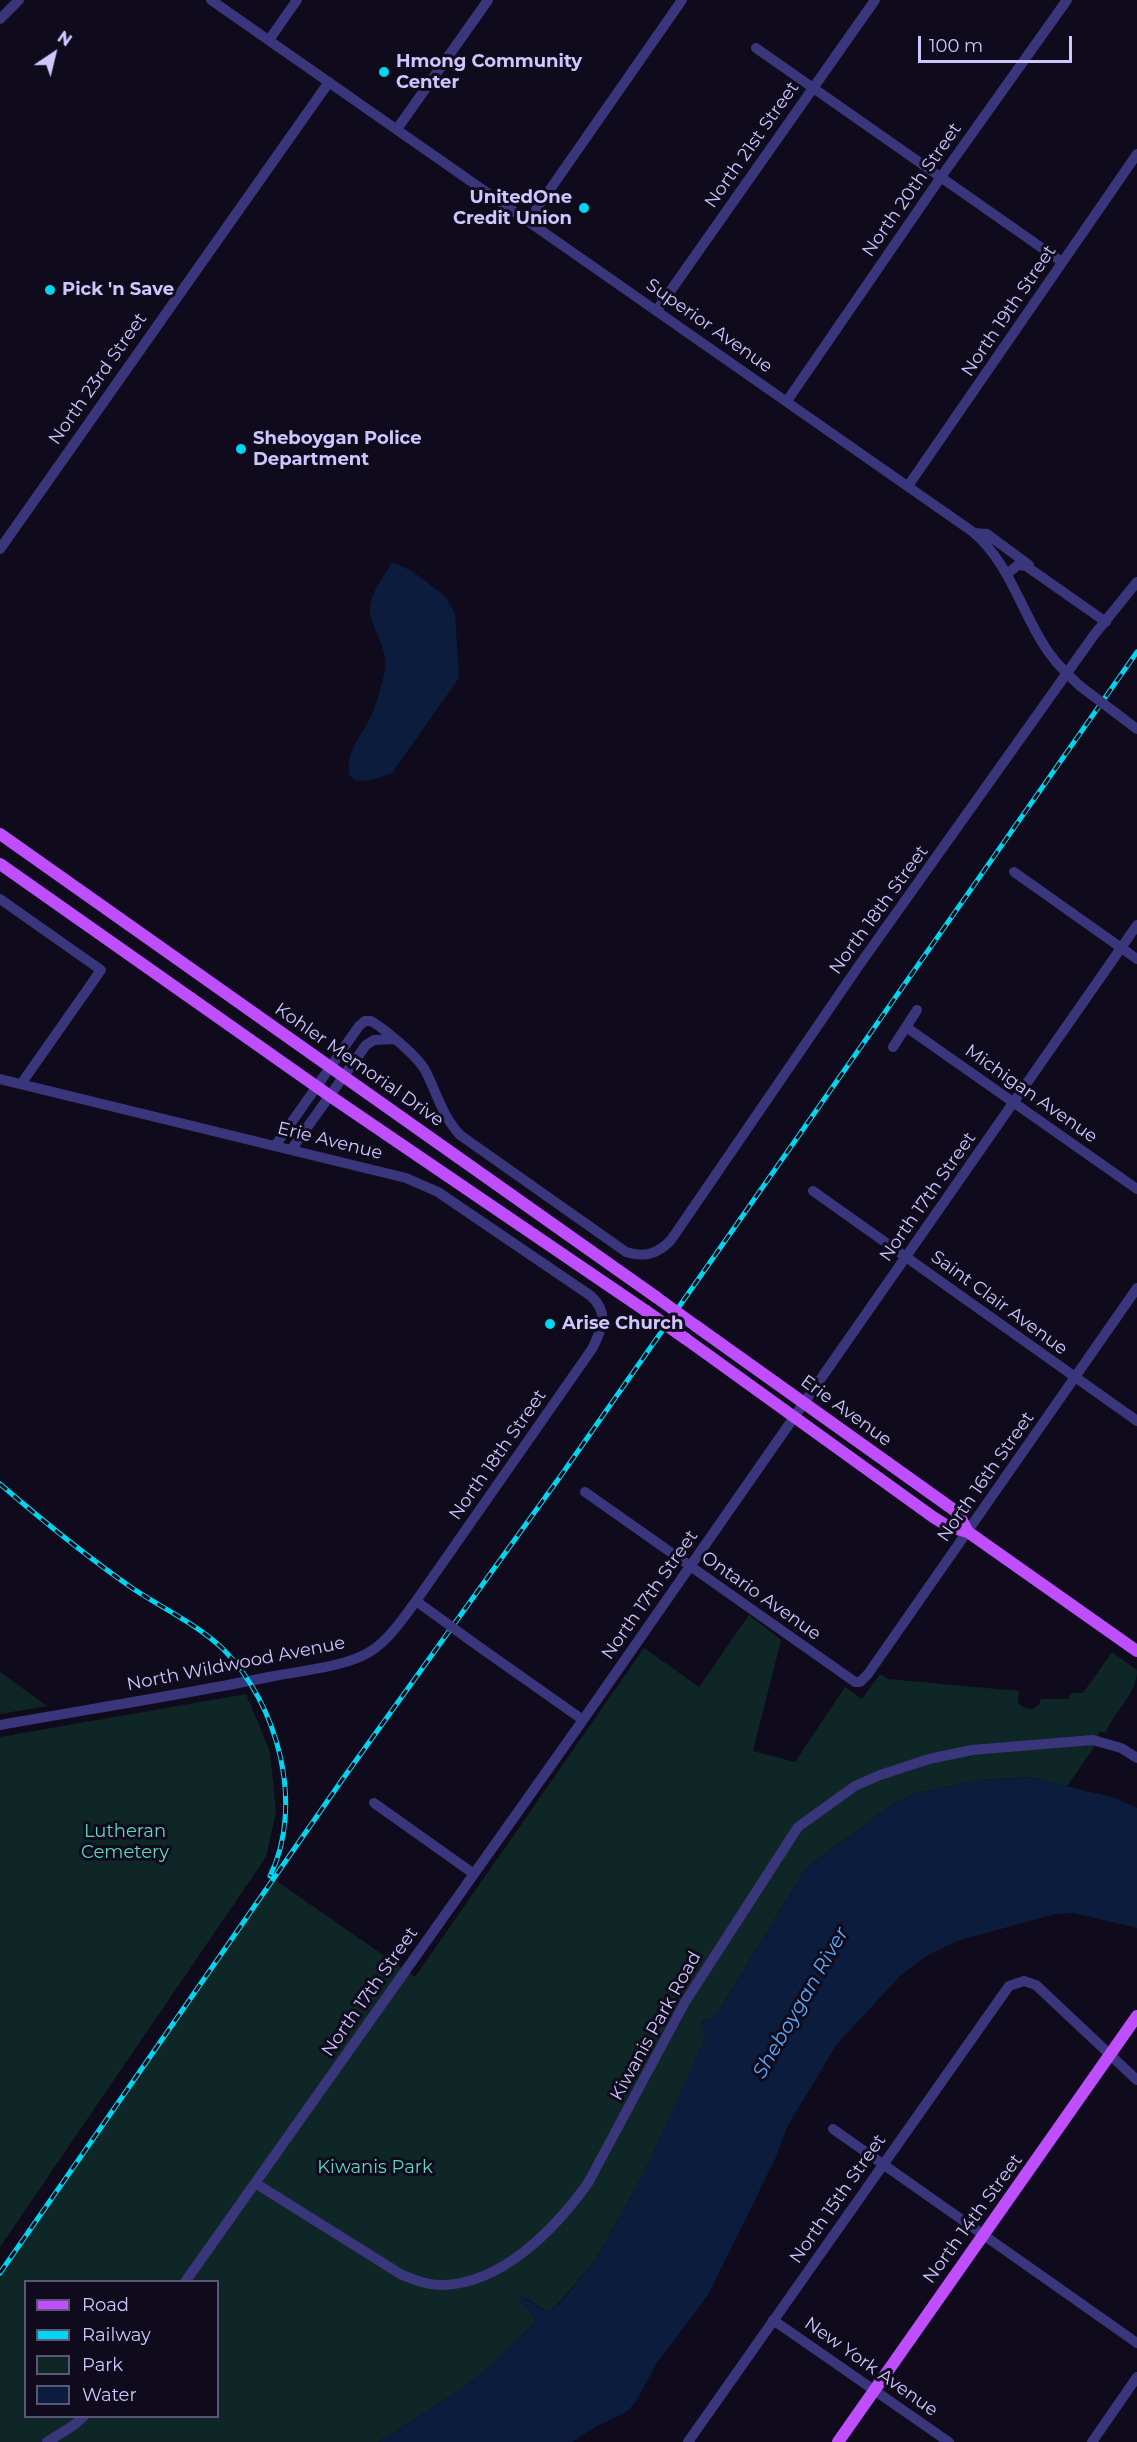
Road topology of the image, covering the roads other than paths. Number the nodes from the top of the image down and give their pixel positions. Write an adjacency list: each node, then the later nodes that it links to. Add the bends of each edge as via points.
1 (19, 0): 8 (street)
2 (211, 0): 9 (street, Superior Avenue)
3 (297, 0): 9 (street)
4 (488, 0): 13 (street)
5 (682, 0): 17 (street)
6 (875, 0): 12 (street, North 21st Street)
7 (1067, 0): 16 (street, North 20th Street)
8 (0, 19)
9 (269, 40): 11 (street, Superior Avenue)
10 (756, 48): 12 (street)
11 (329, 82): 13 (street, Superior Avenue); 23 (street, North 23rd Street)
12 (812, 87): 16 (street); 19 (street, North 21st Street)
13 (397, 129): 17 (street, Superior Avenue)
14 (1137, 154): 15 (street, North 19th Street)
15 (1133, 168): 18 (street, North 19th Street)
16 (941, 177): 18 (street); 20 (street, North 20th Street)
17 (528, 220): 19 (street, Superior Avenue)
18 (1062, 262): 21 (street, North 19th Street)
19 (657, 310): 20 (street, Superior Avenue)
20 (787, 401): 21 (street, Superior Avenue)
21 (909, 486): 22 (street, Superior Avenue)
22 (974, 533): 24 (street, Superior Avenue, via 988,546); 25 (street, via 987,534)
23 (0, 549)
24 (1006, 574): 25 (street, via 1023,565); 28 (street, Superior Avenue, via 1042,643)
25 (1043, 576): 27 (street)
26 (1137, 582): 27 (street, North 18th Street)
27 (1106, 622): 28 (street, North 18th Street)
28 (1067, 675): 29 (street, Superior Avenue, bridge); 39 (street, North 18th Street, via 860,964 671,1240 659,1251 648,1255 626,1252 460,1135 442,1112 423,1067)
29 (1137, 729)
30 (0, 834): 41 (main road, Kohler Memorial Drive)
31 (0, 864): 45 (main road)
32 (1014, 872): 35 (street)
33 (0, 899): 44 (street, via 101,970)
34 (1137, 925): 35 (street, North 17th Street)
35 (1121, 948): 36 (street); 47 (street, North 17th Street)
36 (1137, 959)
37 (917, 1010): 38 (street)
38 (906, 1027): 40 (street); 47 (street, Michigan Avenue)
39 (394, 1039): 41 (street, via 374,1022 365,1021); 42 (street, via 369,1042)
40 (893, 1047)
41 (330, 1067): 42 (main road, Kohler Memorial Drive); 45 (street)
42 (343, 1076): 46 (street); 55 (main road, Kohler Memorial Drive, bridge)
43 (0, 1079): 44 (street, Erie Avenue)
44 (21, 1084): 48 (street, Erie Avenue)
45 (317, 1086): 46 (main road); 48 (street)
46 (330, 1096): 49 (street); 58 (main road, Erie Avenue, bridge)
47 (1015, 1102): 50 (street, Michigan Avenue); 52 (street, North 17th Street)
48 (275, 1146): 49 (street, Erie Avenue)
49 (291, 1150): 54 (street, Erie Avenue, via 406,1178 438,1192 591,1296 602,1311)
50 (1137, 1189)
51 (813, 1191): 52 (street, Saint Clair Avenue)
52 (906, 1257): 56 (street, Saint Clair Avenue); 57 (street, North 17th Street)
53 (1137, 1288): 56 (street, North 16th Street)
54 (604, 1325): 63 (street, North 18th Street, via 592,1349)
55 (696, 1326): 57 (main road, Erie Avenue)
56 (1075, 1378): 59 (street, Saint Clair Avenue); 61 (street, North 16th Street)
57 (804, 1403): 58 (street, North 17th Street); 61 (main road, Erie Avenue, via 954,1510)
58 (795, 1417): 61 (main road, Erie Avenue, via 940,1522); 62 (street, North 17th Street)
59 (1137, 1421)
60 (585, 1492): 62 (street, Ontario Avenue)
61 (968, 1532): 64 (main road, Erie Avenue); 65 (street, North 16th Street)
62 (691, 1566): 65 (street, Ontario Avenue, via 855,1683); 66 (street, North 17th Street)
63 (416, 1601): 66 (street, bridge); 67 (street, North Wildwood Avenue, via 392,1632 362,1656 248,1681)
64 (1137, 1651)
65 (860, 1682)
66 (583, 1720): 70 (street, North 17th Street)
67 (0, 1725)
68 (1137, 1758): 76 (street, Kiwanis Park Road, via 1093,1740 972,1750 897,1769 855,1786 798,1827 685,2002 588,2183 545,2233 506,2264 483,2276 442,2285 411,2278)
69 (374, 1803): 70 (street)
70 (474, 1874): 76 (street, North 17th Street)
71 (1137, 2016): 72 (main road, North 14th Street)
72 (1110, 2054): 73 (street); 75 (street, North 15th Street, via 1038,1986 1021,1982 1011,1985); 77 (main road, North 14th Street)
73 (1137, 2080)
74 (833, 2129): 75 (street)
75 (882, 2164): 77 (street); 79 (street, North 15th Street)
76 (255, 2183): 78 (street, North 17th Street)
77 (983, 2235): 80 (street); 82 (main road, North 14th Street)
78 (186, 2280)
79 (773, 2320): 82 (street, New York Avenue); 85 (street, North 15th Street)
80 (1137, 2343)
81 (1137, 2377): 88 (street)
82 (874, 2390): 86 (main road, North 14th Street); 87 (street, New York Avenue)
83 (82, 2418): 84 (street)
84 (47, 2442)
85 (688, 2442)
86 (838, 2442)
87 (949, 2442)
88 (1092, 2442)

